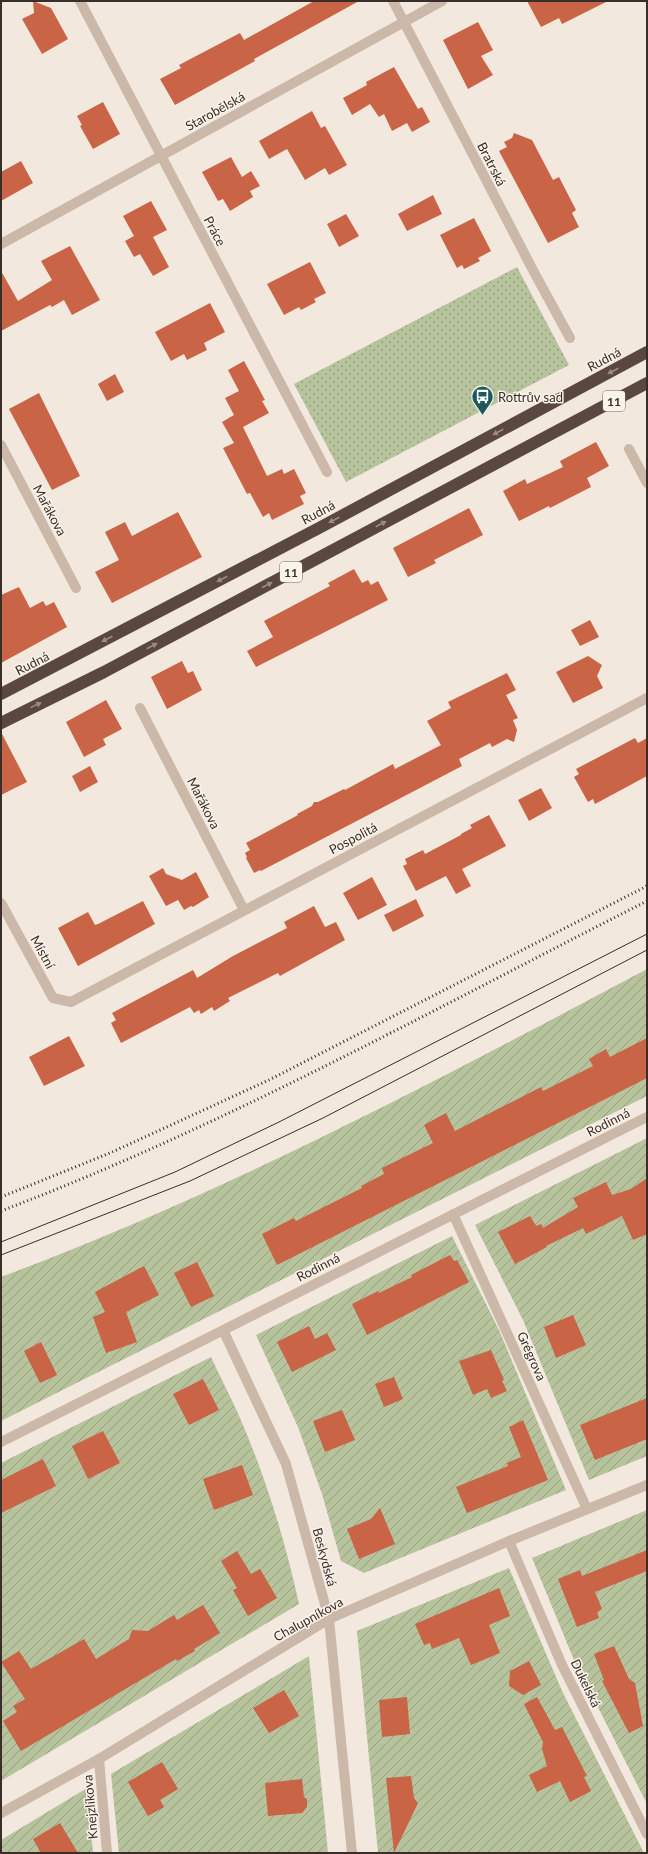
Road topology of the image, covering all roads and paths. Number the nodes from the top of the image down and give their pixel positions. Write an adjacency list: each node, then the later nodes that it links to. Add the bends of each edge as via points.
1 (80, 1): 5 (street, Práce)
2 (393, 1): 4 (street, Bratrská)
3 (442, 1): 4 (street, Starobělská)
4 (404, 21): 5 (street, Starobělská); 7 (street, Bratrská)
5 (161, 156): 6 (street, Starobělská); 12 (street, Práce)
6 (1, 244)
7 (570, 338)
8 (647, 352): 15 (highway, Rudná / 11, one-way to 15)
9 (647, 383): 18 (highway, 11, one-way to 9, via 104,672)
10 (1, 445): 14 (street, Mařákova)
11 (629, 449): 13 (street)
12 (327, 472)
13 (647, 483)
14 (76, 588)
15 (1, 694)
16 (647, 698): 20 (street, Pospolitá)
17 (140, 708): 20 (street, Mařákova)
18 (1, 723)
19 (1, 903): 21 (street, Místní, via 53,998)
20 (244, 910): 21 (street, Pospolitá)
21 (71, 1002)
22 (647, 1117): 23 (street, Rodinná)
23 (453, 1214): 24 (street, Rodinná); 27 (street, Grégrova)
24 (223, 1330): 25 (street, Rodinná); 29 (street, Beskydská, via 286,1464)
25 (1, 1442)
26 (647, 1485): 27 (street, Chalupníkova)
27 (587, 1509): 28 (street, Chalupníkova)
28 (509, 1541): 29 (street, Chalupníkova); 32 (street, Dukelská, via 562,1665)
29 (329, 1619): 30 (street, Chalupníkova); 34 (street, Beskydská)
30 (99, 1759): 31 (street, Chalupníkova); 33 (street, Knejzlíkova)
31 (1, 1813)
32 (647, 1834)
33 (108, 1853)
34 (352, 1853)

